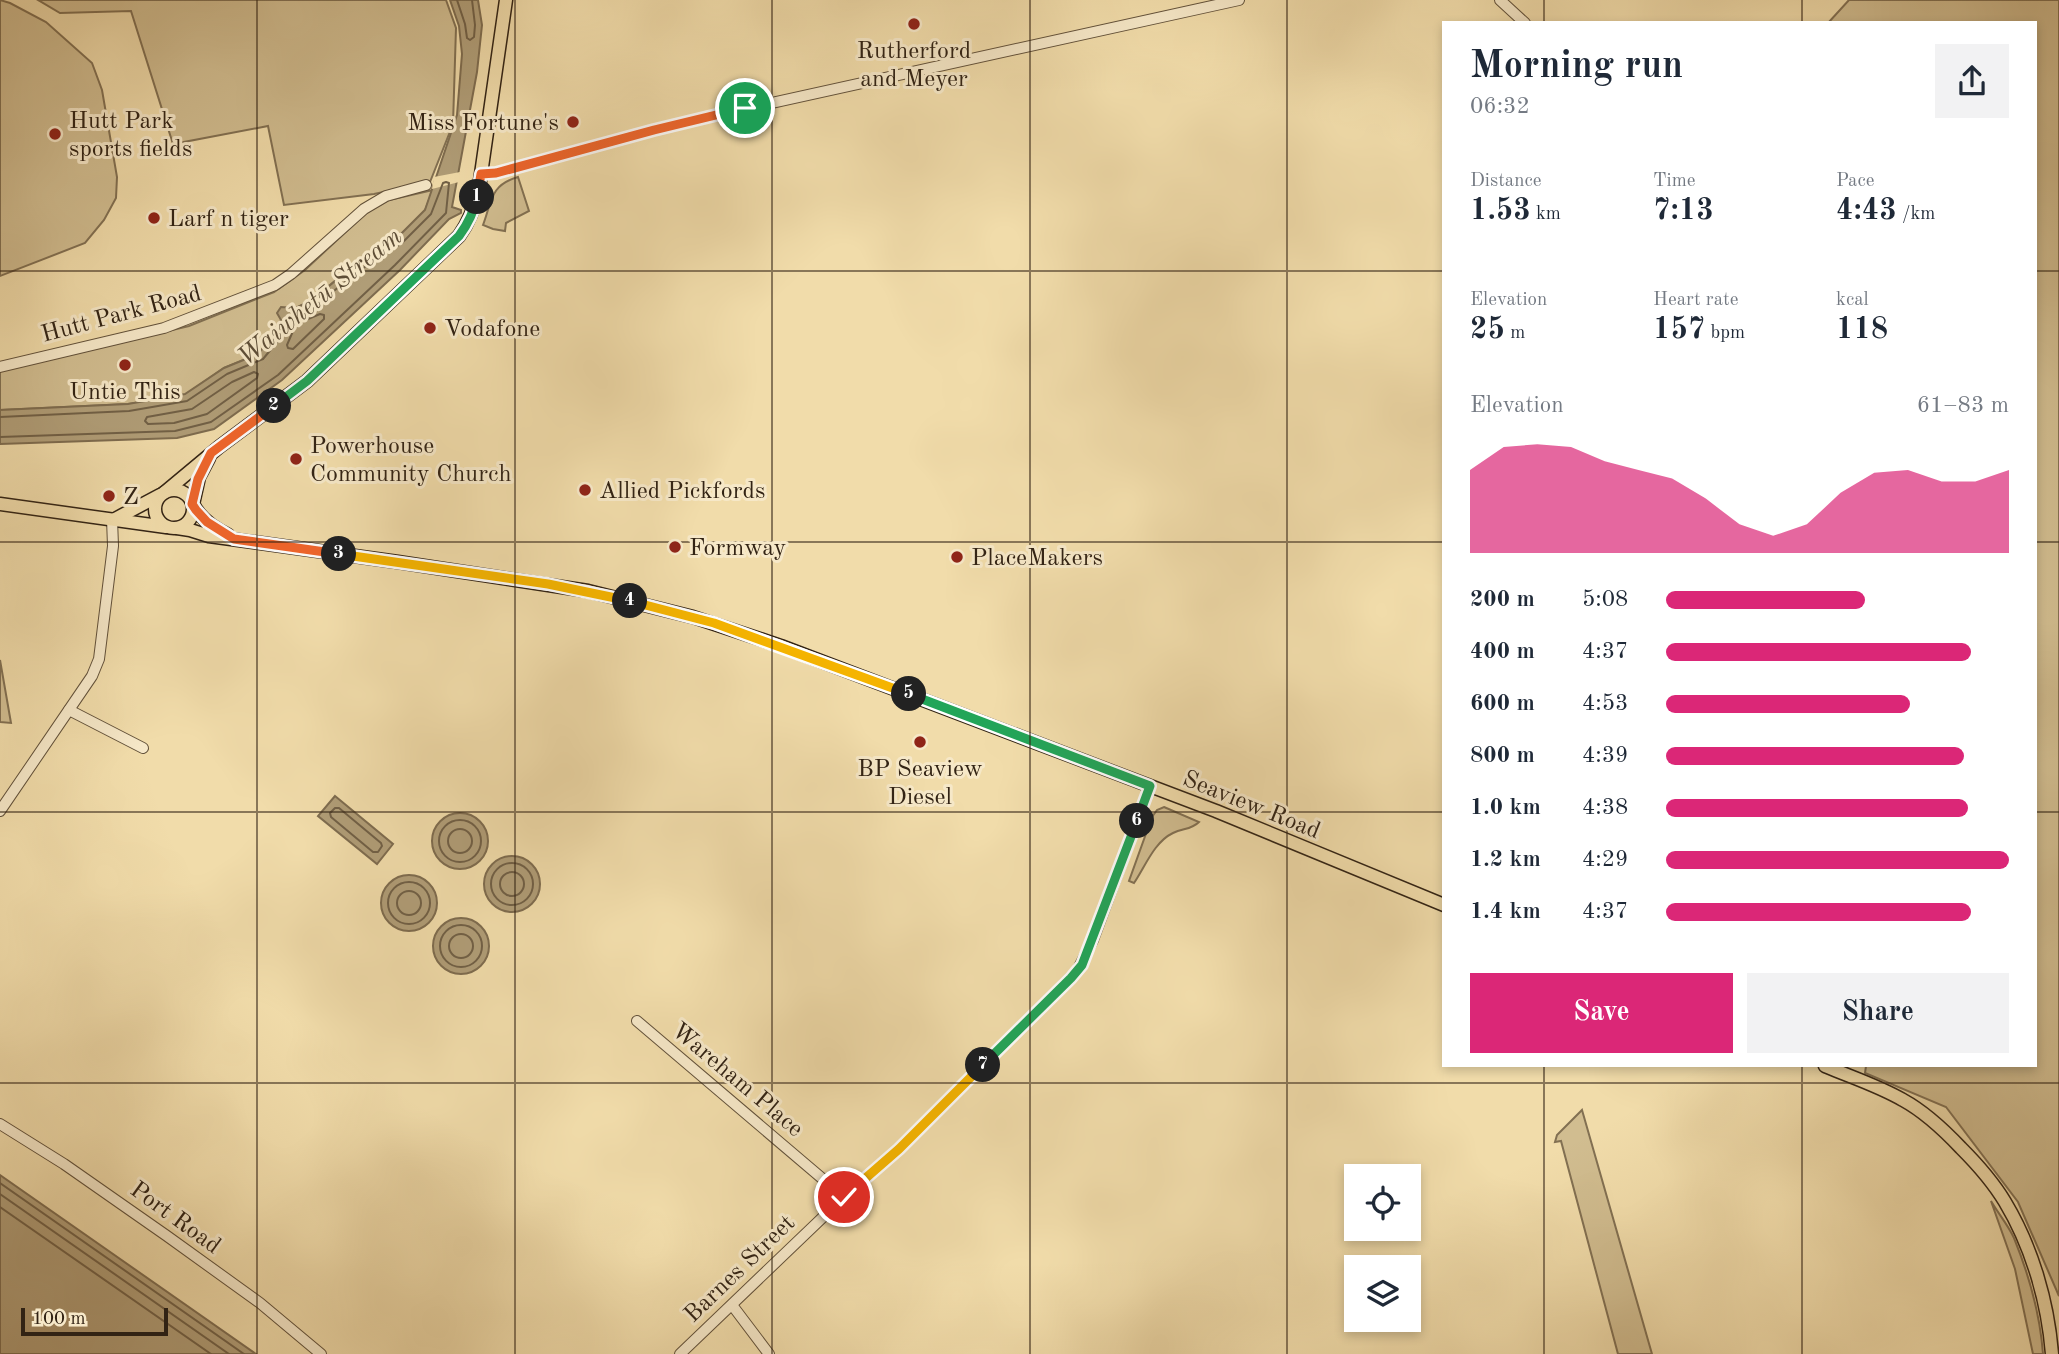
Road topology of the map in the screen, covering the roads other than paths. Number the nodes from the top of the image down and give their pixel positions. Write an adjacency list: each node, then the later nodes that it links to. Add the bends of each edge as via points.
1 (506, 0): 5 (main road)
2 (1239, 0): 5 (street, via 726,113)
3 (1500, 0): 4 (street)
4 (1523, 21)
5 (481, 174): 8 (main road, via 475,207 459,236 307,381)
6 (426, 185): 7 (street, Hutt Park Road, via 386,196 363,209 275,285 164,328)
7 (0, 367)
8 (211, 453): 9 (main road); 10 (main road)
9 (163, 494): 10 (main road, via 183,492); 12 (main road); 13 (main road, via 155,510 158,520)
10 (192, 504): 13 (main road, via 189,521); 14 (main road, Seaview Road, via 207,522)
11 (0, 505): 12 (main road, Seaview Road)
12 (113, 519): 13 (main road, Seaview Road); 15 (street, via 99,659)
13 (172, 528): 14 (main road, Seaview Road)
14 (234, 539): 17 (main road, Seaview Road, via 548,584 665,609 781,646)
15 (69, 710): 16 (street); 18 (street)
16 (143, 748)
17 (1150, 786): 19 (main road, Seaview Road); 23 (street, Barnes Street, via 1093,940 1077,971 899,1149)
18 (0, 811)
19 (1442, 904)
20 (637, 1021): 23 (street, Wareham Place)
21 (1827, 1067): 28 (main road, via 1910,1104 1941,1128 1984,1173 2011,1213 2030,1255 2045,1305)
22 (0, 1124): 25 (street, Port Road, via 167,1236)
23 (844, 1197): 24 (street, Barnes Street)
24 (732, 1305): 26 (street, Barnes Street); 27 (street)
25 (321, 1354)
26 (680, 1354)
27 (769, 1354)
28 (2052, 1354)

